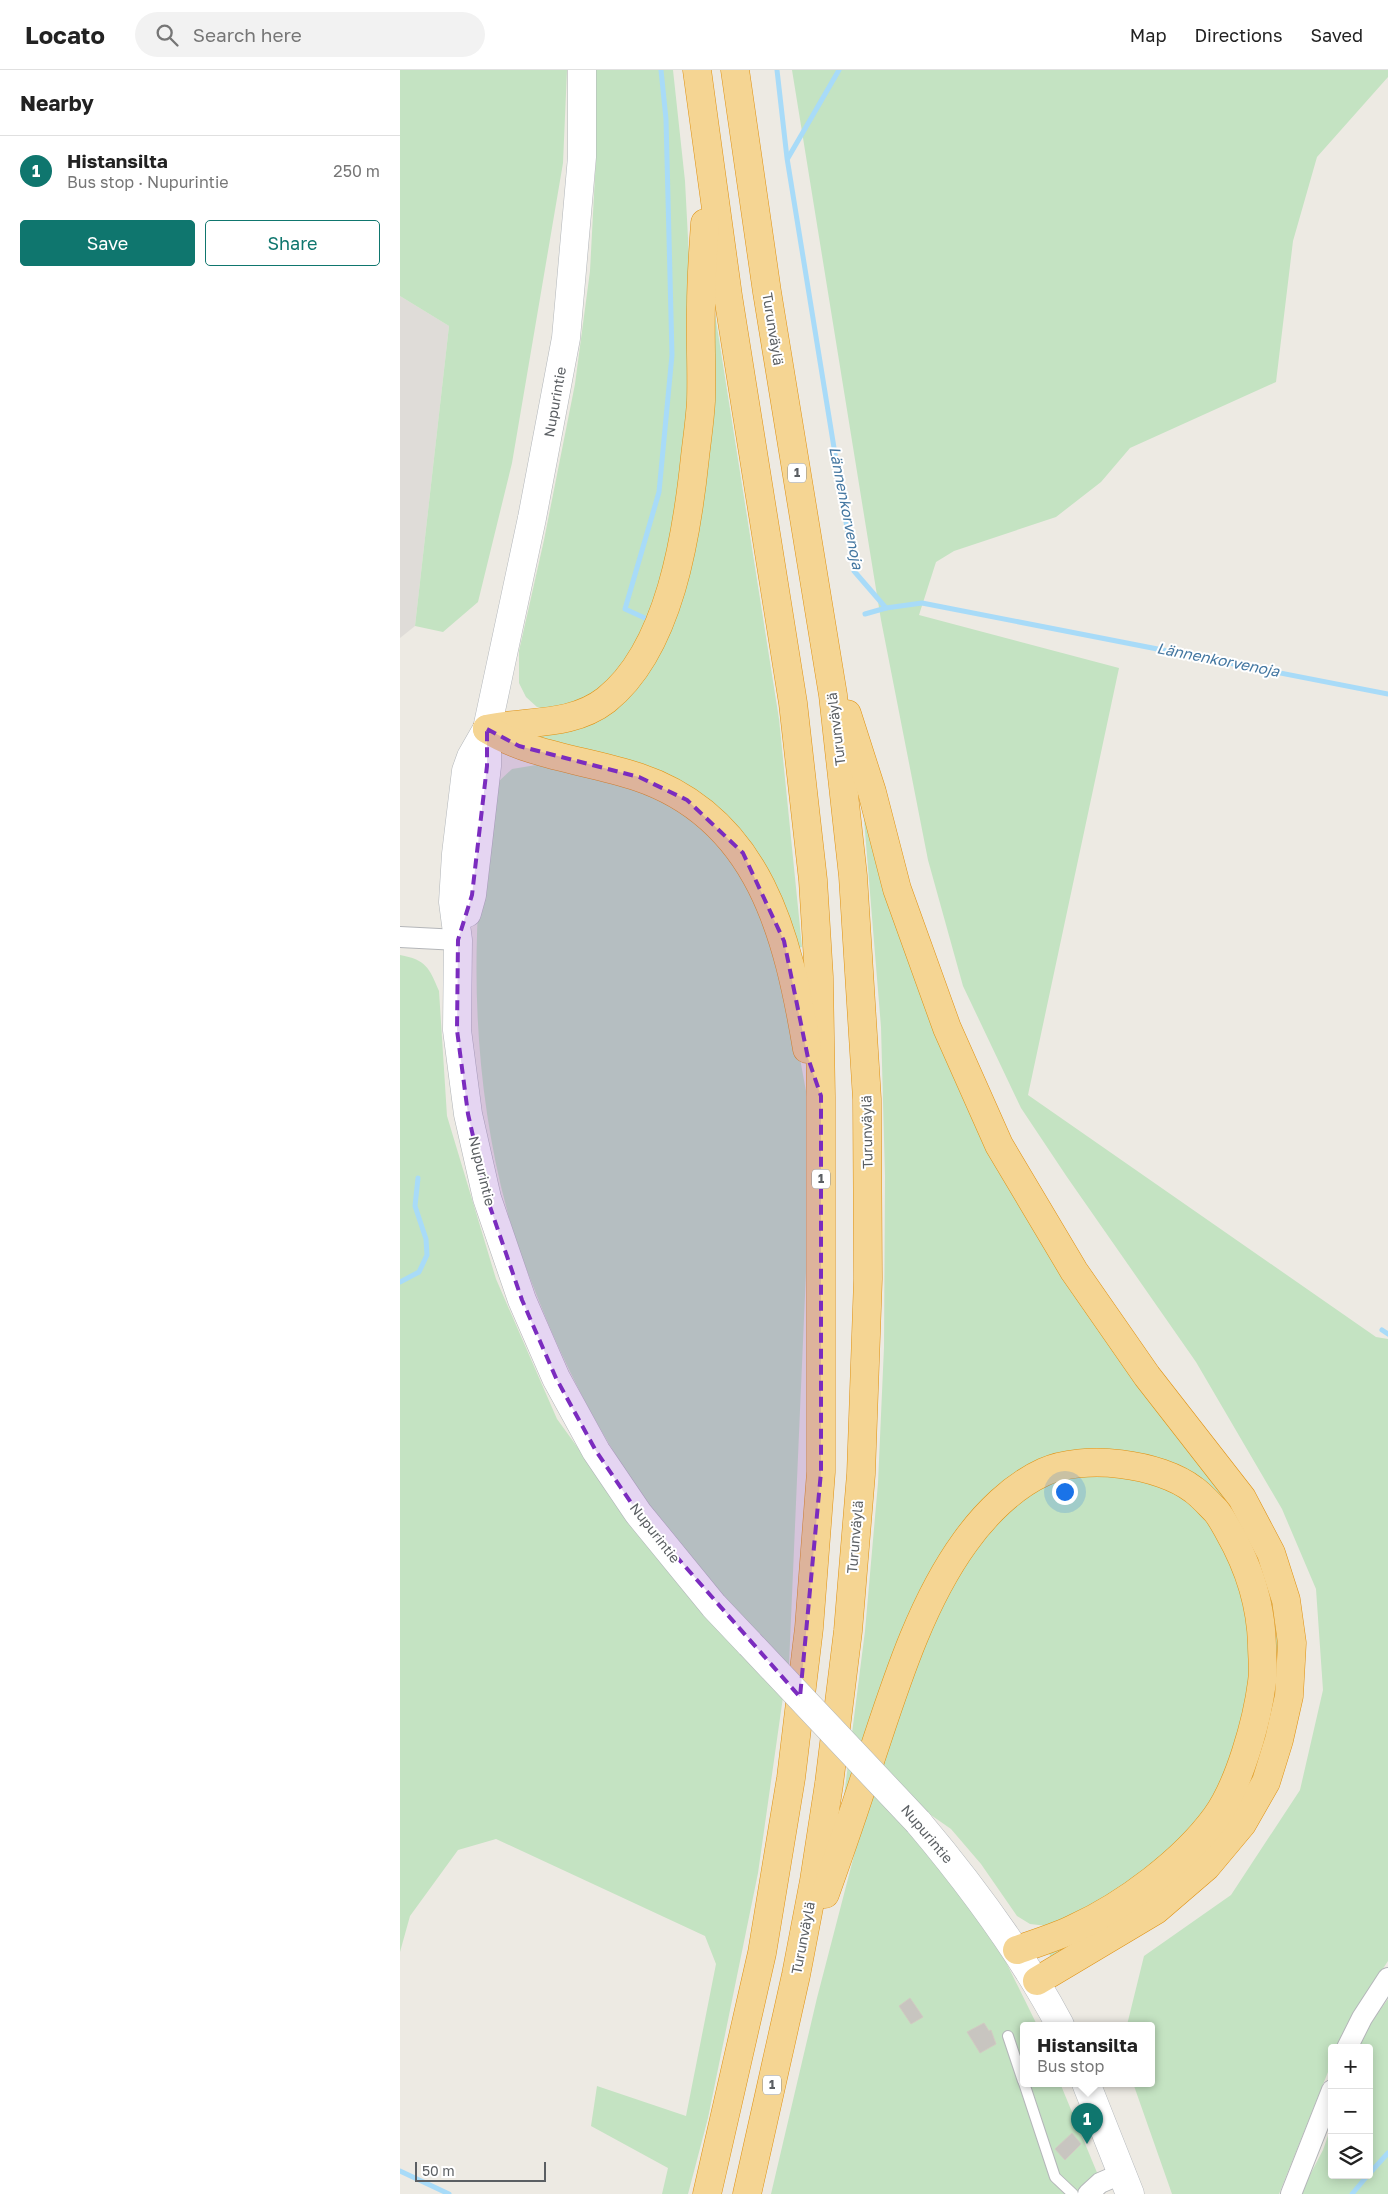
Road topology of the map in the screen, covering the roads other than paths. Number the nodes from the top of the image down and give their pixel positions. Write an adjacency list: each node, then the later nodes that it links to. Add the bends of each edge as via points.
1 (582, 70): 6 (main road, Nupurintie, via 582,157 566,338)
2 (697, 70): 4 (highway, 1)
3 (735, 70): 5 (highway, Turunväylä / 1, via 767,292)
4 (708, 162): 6 (highway, via 701,305 701,403 682,545 659,622 638,664 605,700 579,715 552,722); 9 (highway, 1, via 793,703 813,880)
5 (827, 653): 11 (highway, Turunväylä / 1, via 853,876 867,1099 868,1279 861,1474 848,1632 817,1862); 13 (highway, via 872,792 897,889 947,1028 998,1144 1074,1271 1147,1376 1242,1498 1271,1553 1286,1600 1292,1643 1289,1696 1266,1782 1242,1824 1206,1868 1156,1910)
6 (487, 729): 8 (main road, Nupurintie, via 466,771 461,807 453,902); 9 (highway, via 520,746 639,777 687,800 743,853 766,896 784,941 798,996 808,1058)
7 (400, 937): 8 (street)
8 (458, 940): 10 (main road, Nupurintie, bridge, via 457,1030 468,1114 487,1198 522,1300 556,1378 596,1451 638,1513 714,1606 918,1822)
9 (821, 1096): 22 (highway, 1, via 822,1472 809,1628 791,1778 762,1952)
10 (1017, 1950): 11 (highway, via 1083,1924 1136,1892 1182,1855 1217,1816 1251,1736 1262,1680 1261,1629 1254,1587 1239,1550 1218,1514 1193,1488 1157,1472 1124,1463 1068,1465 1044,1472 994,1508 965,1542 912,1642); 13 (main road, Nupurintie)
11 (796, 1976): 23 (highway, Turunväylä / 1)
12 (1388, 1978): 16 (street)
13 (1037, 1981): 14 (main road, Nupurintie)
14 (1058, 2022)
15 (1008, 2036): 17 (lane)
16 (1349, 2044)
17 (1020, 2073)
18 (1025, 2087): 24 (lane, via 1055,2177)
19 (1088, 2087): 21 (main road)
20 (1328, 2100): 26 (street)
21 (1126, 2184): 25 (street, via 1100,2183)
22 (707, 2194)
23 (747, 2194)
24 (1073, 2194)
25 (1088, 2194)
26 (1291, 2194)

